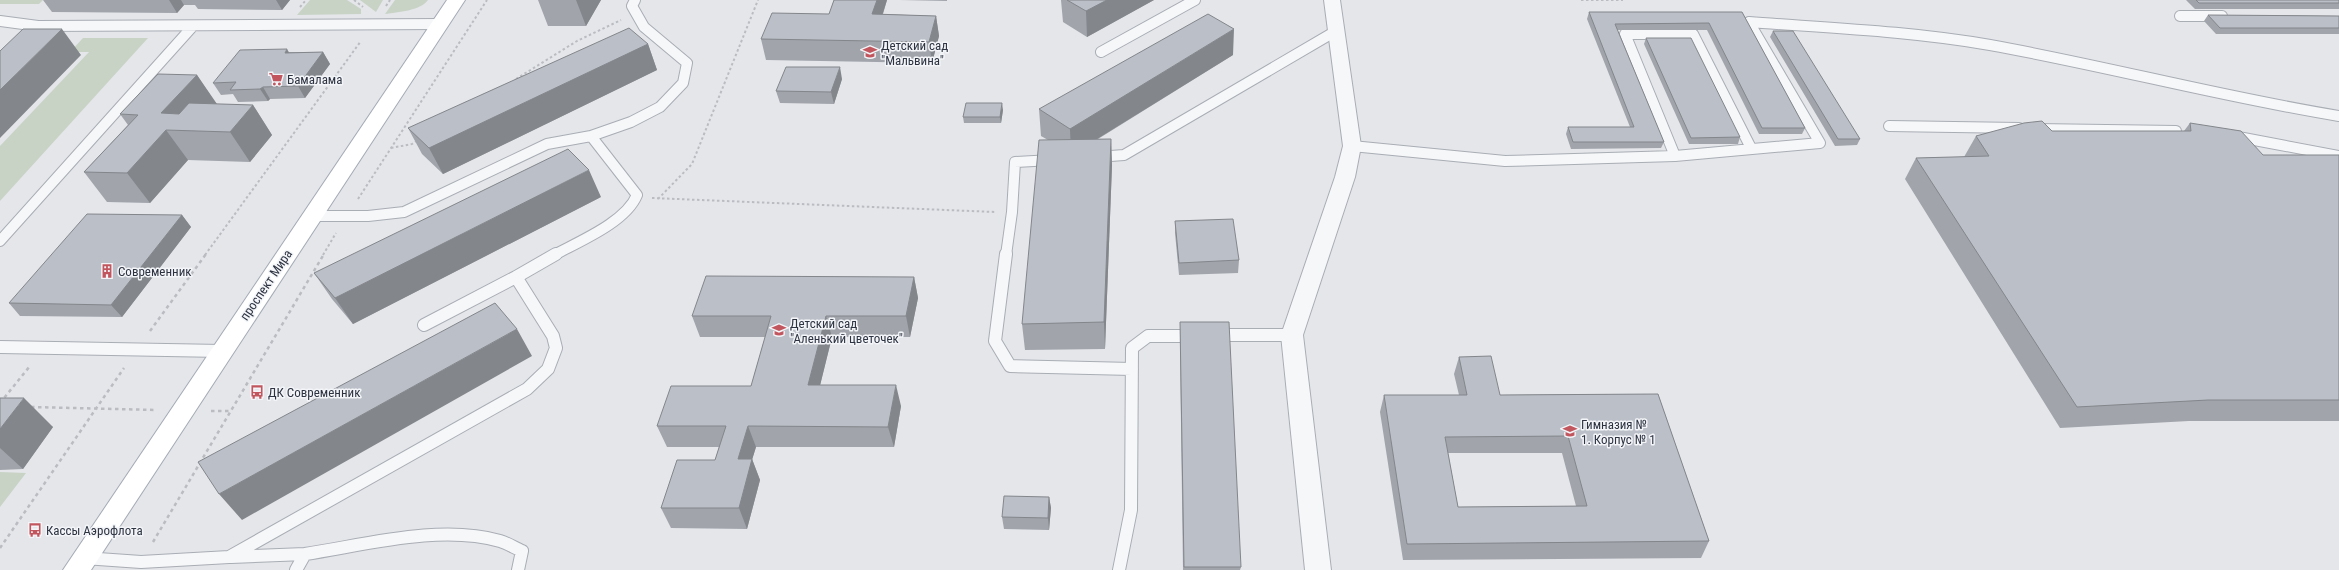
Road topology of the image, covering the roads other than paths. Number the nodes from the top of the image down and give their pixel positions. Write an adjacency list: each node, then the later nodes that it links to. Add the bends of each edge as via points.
1 (456, 0): 8 (main road, проспект Мира)
2 (635, 0): 18 (lane, via 632,6 644,27 686,64 683,82 660,107 631,122)
3 (1195, 0): 13 (lane)
4 (1332, 0): 11 (street)
5 (2180, 16): 6 (lane)
6 (2228, 16)
7 (0, 21): 9 (lane)
8 (439, 24): 10 (lane); 25 (main road, проспект Мира)
9 (38, 26): 10 (lane); 12 (lane)
10 (192, 26): 26 (lane)
11 (1336, 31): 19 (street); 23 (lane, via 1124,155)
12 (27, 37)
13 (1101, 52)
14 (2339, 116): 20 (lane, via 2286,108 1991,45 1933,36 1749,22 1820,143)
15 (1889, 126): 16 (lane)
16 (2185, 132)
17 (2224, 135): 22 (lane)
18 (591, 136): 25 (lane, via 547,144 404,212 368,216); 27 (lane, via 637,195 633,205 619,218)
19 (1352, 146): 21 (lane, via 1505,161); 29 (street, via 1346,177)
20 (1751, 148): 21 (lane); 21 (lane, via 1693,34 1625,34)
21 (1674, 156)
22 (2339, 156)
23 (1086, 158)
24 (1062, 159): 32 (lane, via 1015,162 1012,212 995,341 1010,366)
25 (312, 216): 31 (main road, проспект Мира)
26 (0, 241)
27 (516, 277): 28 (lane); 34 (lane, via 553,336 556,348 548,369 527,389)
28 (424, 325)
29 (1292, 335): 32 (lane, via 1148,336 1132,348); 39 (street)
30 (0, 347): 31 (lane)
31 (222, 351): 35 (main road, проспект Мира)
32 (1132, 369): 38 (lane, via 1131,510)
33 (305, 554): 34 (lane); 36 (lane); 37 (lane, via 397,539 456,536 508,542 522,551)
34 (229, 557): 35 (lane)
35 (80, 564)
36 (296, 570)
37 (518, 570)
38 (1118, 570)
39 (1318, 570)

